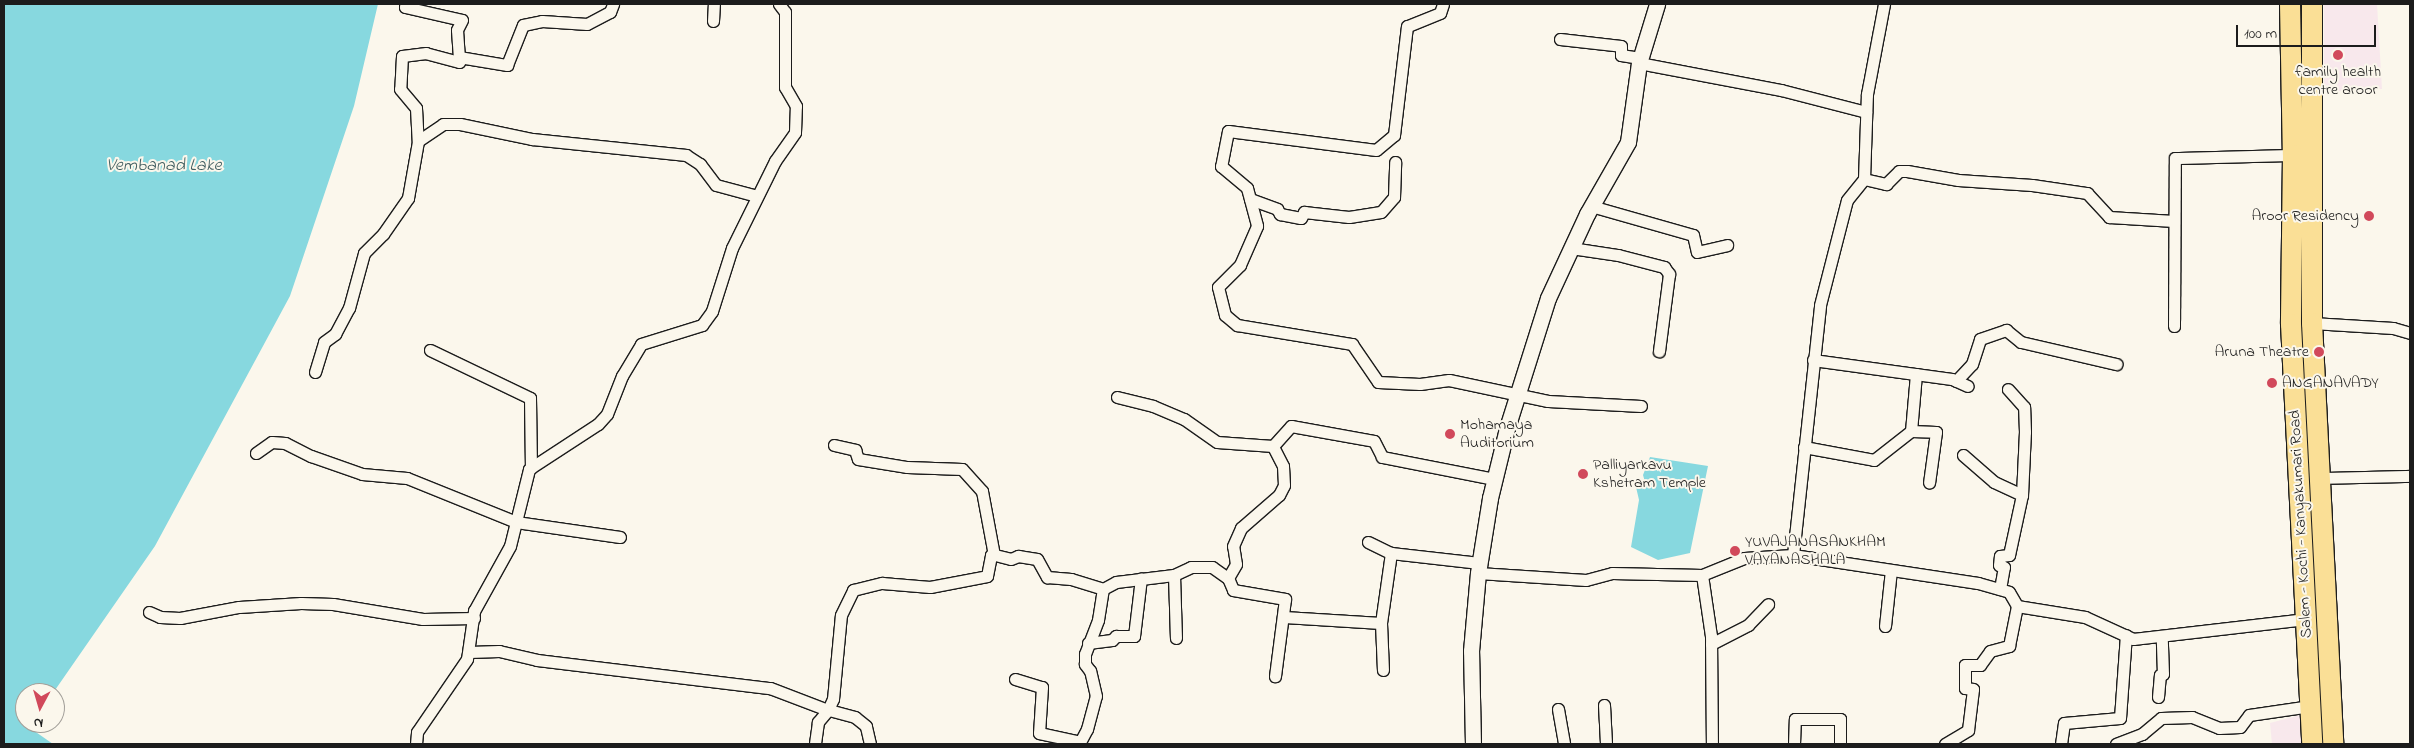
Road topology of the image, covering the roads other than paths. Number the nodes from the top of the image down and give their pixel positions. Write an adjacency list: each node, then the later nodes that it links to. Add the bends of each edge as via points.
1 (406, 4): 12 (street, via 405,7 462,20 457,30)
2 (613, 4): 12 (street, via 610,12 587,24 542,21 523,25 507,64)
3 (714, 4): 10 (street)
4 (779, 4): 19 (street, via 786,12 784,87 796,106 795,132)
5 (1443, 4): 20 (street, via 1440,13 1407,26 1394,135 1376,150 1228,131 1221,166 1247,188)
6 (1657, 4): 13 (street)
7 (1884, 4): 14 (street)
8 (2290, 4): 16 (highway, Salem - Kochi - Kanyakumari Road)
9 (2312, 4): 25 (highway, Salem - Kochi - Kanyakumari Road)
10 (713, 21)
11 (1560, 39): 13 (street, via 1621,46 1621,55)
12 (459, 57): 15 (street, via 460,62 426,53 402,56 400,88 416,108)
13 (1640, 61): 14 (street, via 1781,90); 21 (street, via 1628,142)
14 (1866, 112): 18 (street)
15 (418, 141): 19 (street, via 443,124 460,124 532,139 664,151 686,155 700,164 716,185); 33 (street, via 408,198 383,234 364,253 349,308 335,334 324,342)
16 (2293, 155): 22 (street, via 2175,158); 26 (highway, Salem - Kochi - Kanyakumari Road)
17 (1395, 162): 20 (street, via 1394,197 1381,212 1349,217 1304,212 1301,218 1280,214 1277,209)
18 (1864, 179): 22 (street, via 1886,184 1899,171 1907,171 1958,180 2032,185 2087,193 2109,217); 31 (street, via 1847,200 1820,305)
19 (758, 196): 47 (street, via 732,248 712,311 702,325 641,344 622,376 607,414)
20 (1250, 200): 38 (street, via 1257,226 1240,265 1218,287 1225,315 1237,325 1352,344 1378,382 1420,384 1449,380 1486,390)
21 (1591, 206): 23 (street, via 1693,235 1697,252); 24 (street)
22 (2174, 221): 27 (street)
23 (1727, 245)
24 (1571, 248): 30 (street, via 1618,254 1664,268 1669,274); 38 (street, via 1548,298)
25 (2312, 323): 26 (highway); 28 (street, via 2393,328); 49 (highway, Salem - Kochi - Kanyakumari Road)
26 (2291, 324): 72 (highway, Salem - Kochi - Kanyakumari Road)
27 (2174, 326)
28 (2410, 333)
29 (430, 350): 47 (street, via 530,398)
30 (1659, 351)
31 (1813, 360): 34 (street); 44 (street)
32 (2116, 364): 35 (street, via 2021,342 2006,330 1980,339 1972,364)
33 (315, 372)
34 (1916, 374): 35 (street); 41 (street)
35 (1956, 381): 36 (street)
36 (1968, 386)
37 (2008, 389): 52 (street, via 2024,407)
38 (1519, 393): 40 (street, via 1548,401); 50 (street)
39 (1117, 397): 43 (street, via 1153,406 1184,419 1216,442)
40 (1642, 406)
41 (1911, 431): 44 (street, via 1874,460); 51 (street, via 1936,432)
42 (834, 445): 57 (street, via 855,450 858,459 907,467 962,469 982,491)
43 (1273, 446): 50 (street, via 1291,426 1374,441 1382,457); 64 (street, via 1283,466 1284,485 1241,528 1233,546 1236,564)
44 (1804, 447): 58 (street)
45 (256, 453): 53 (street, via 272,442 285,444 362,474 407,478)
46 (1963, 455): 52 (street, via 1994,482)
47 (531, 468): 53 (street)
48 (2410, 476): 49 (street)
49 (2320, 478): 103 (highway, Salem - Kochi - Kanyakumari Road)
50 (1494, 479): 59 (street)
51 (1929, 483)
52 (2022, 494): 66 (street, via 2009,555 2000,556 1999,565 2004,566)
53 (516, 522): 54 (street); 71 (street, via 510,546)
54 (620, 537)
55 (1368, 542): 56 (street)
56 (1391, 552): 59 (street); 73 (street)
57 (994, 555): 65 (street, via 1037,559 1047,577 1071,579); 88 (street, via 987,576 930,587 882,583 853,590 841,614 833,698)
58 (1792, 555): 60 (street); 62 (street, via 1744,558)
59 (1478, 568): 62 (street, via 1586,580 1612,573); 93 (street, via 1471,651)
60 (1891, 570): 66 (street); 74 (street)
61 (1174, 575): 63 (street); 64 (street, via 1191,567 1212,567); 77 (street)
62 (1702, 575): 79 (street)
63 (1140, 578): 65 (street, via 1116,582); 78 (street, via 1134,636 1116,636)
64 (1228, 578): 70 (street, via 1233,590 1285,599)
65 (1103, 589): 78 (street, via 1098,620)
66 (2000, 589): 68 (street, via 2009,592)
67 (1768, 604): 79 (street, via 1748,625)
68 (2017, 606): 75 (street, via 2085,617); 99 (street, via 2009,646 1990,651 1980,665 1965,665 1965,688 1973,689 1968,730)
69 (149, 612): 71 (street, via 160,617 180,618 239,607 309,604 423,619)
70 (1284, 617): 73 (street); 82 (street)
71 (474, 618): 80 (street)
72 (2306, 619): 76 (street); 86 (highway, Salem - Kochi - Kanyakumari Road)
73 (1381, 623): 81 (street)
74 (1885, 626)
75 (2126, 635): 76 (street, via 2133,639); 100 (street, via 2120,718 2064,723)
76 (2162, 636): 84 (street, via 2165,647)
77 (1176, 638)
78 (1088, 643): 89 (street, via 1085,664 1096,696 1087,729)
79 (1711, 644): 96 (street)
80 (469, 652): 88 (street, via 498,651 537,660 770,688); 90 (street, via 417,732)
81 (1383, 670)
82 (1275, 676)
83 (1015, 678): 89 (street, via 1042,687 1039,733)
84 (2158, 697)
85 (1604, 706): 95 (street)
86 (2310, 706): 101 (street, via 2249,715 2240,727 2219,728 2192,717 2161,718 2142,734); 102 (highway, Salem - Kochi - Kanyakumari Road)
87 (1558, 709): 94 (street)
88 (828, 710): 91 (street, via 818,722); 92 (street, via 855,717 866,726)
89 (1078, 743)
90 (416, 744)
91 (815, 744)
92 (870, 744)
93 (1473, 744)
94 (1564, 744)
95 (1606, 744)
96 (1712, 744)
97 (1794, 744): 98 (street, via 1795,718 1840,719)
98 (1840, 744)
99 (1945, 744)
100 (2061, 744)
101 (2116, 744)
102 (2312, 744)
103 (2332, 744)

